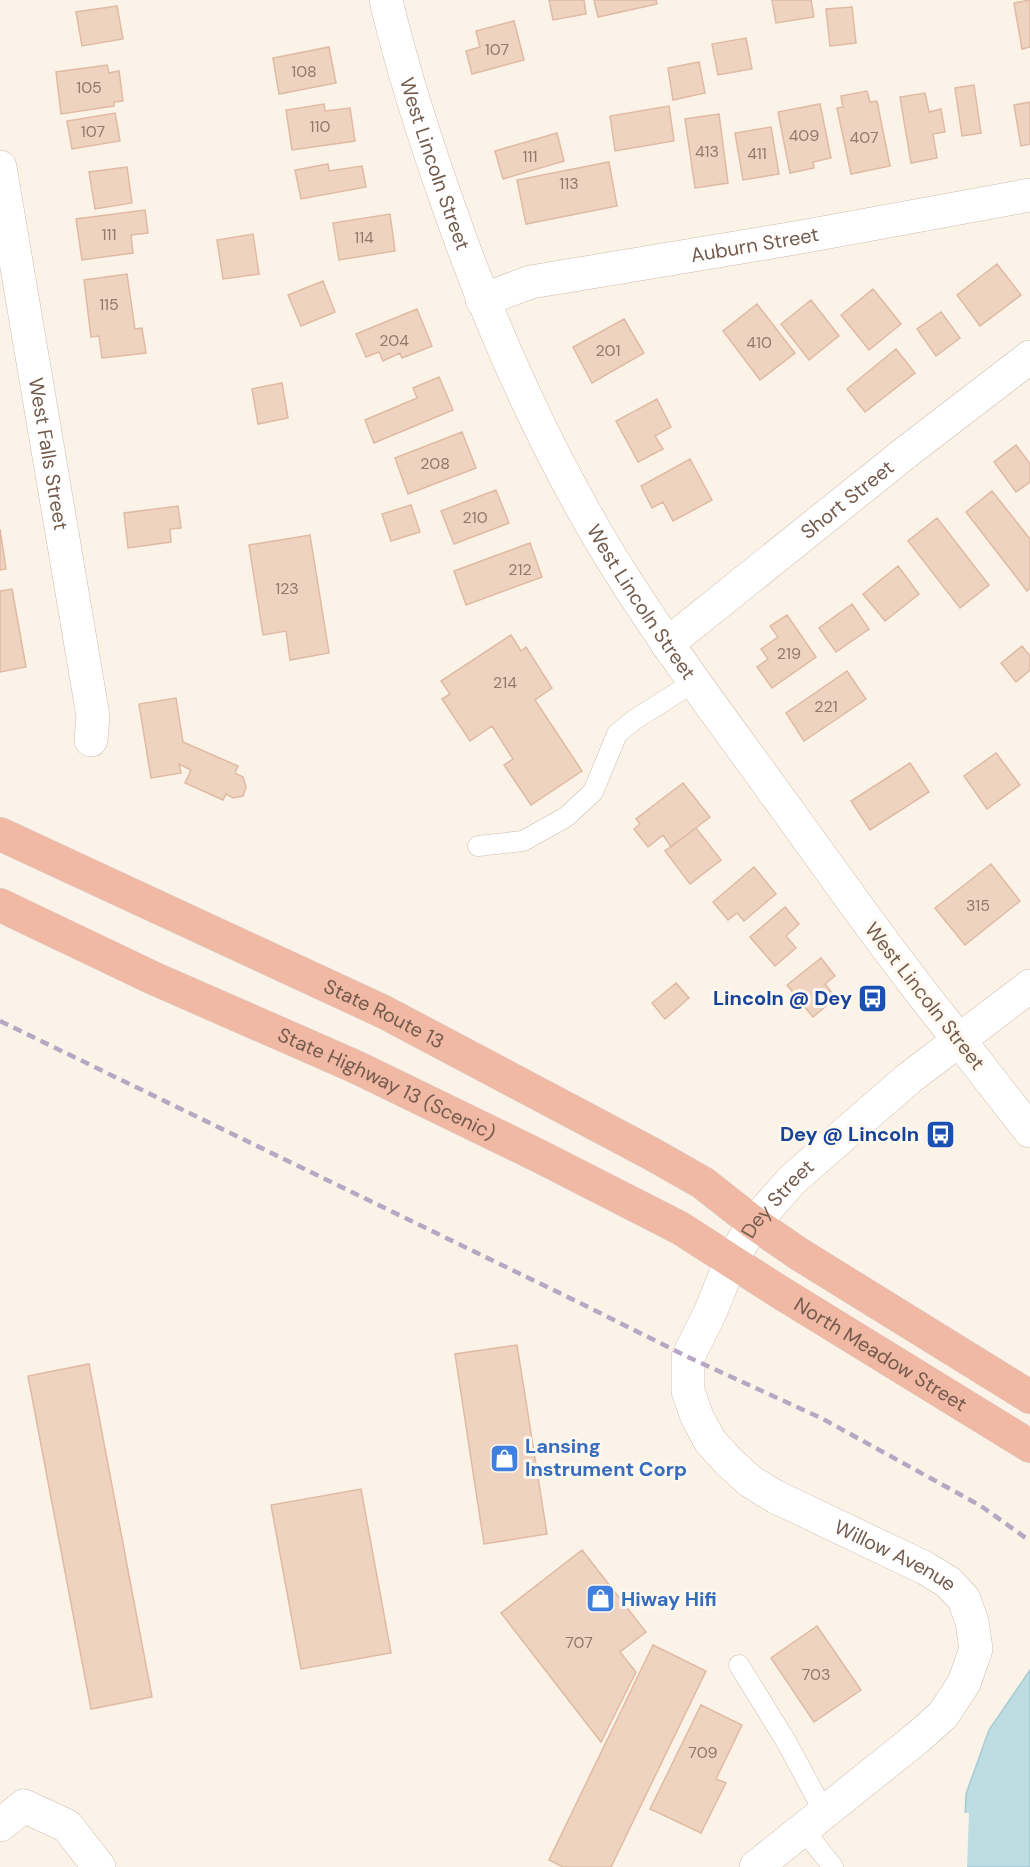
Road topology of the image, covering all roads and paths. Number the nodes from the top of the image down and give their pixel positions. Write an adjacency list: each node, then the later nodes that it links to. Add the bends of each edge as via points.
1 (386, 0): 4 (street, West Lincoln Street, via 429,153)
2 (0, 167): 8 (street, West Falls Street, via 93,716)
3 (1030, 195): 4 (street, Auburn Street, via 531,282)
4 (482, 300): 6 (street, West Lincoln Street, via 563,472 601,541)
5 (1030, 357): 6 (street, Short Street)
6 (667, 644): 7 (street, West Lincoln Street)
7 (694, 682): 10 (lane, via 617,734 593,792 566,817 523,841); 13 (street, West Lincoln Street, via 905,974)
8 (91, 740)
9 (0, 834): 15 (highway, State Route 13, via 384,1012 470,1056 703,1183)
10 (478, 846)
11 (0, 906): 16 (highway, State Highway 13 (Scenic), via 356,1066 660,1218)
12 (1030, 986): 13 (street, Dey Street)
13 (960, 1041): 14 (street, West Lincoln Street); 15 (street, Dey Street, via 908,1079 793,1179)
14 (1030, 1131)
15 (754, 1223): 16 (street, Dey Street); 17 (highway)
16 (731, 1261): 18 (highway, North Meadow Street); 20 (street, Willow Avenue, via 688,1357 688,1391 710,1441 750,1481 776,1497 948,1582 964,1599 974,1631 976,1648 964,1683 943,1715)
17 (1030, 1397)
18 (1030, 1446)
19 (739, 1665): 20 (lane, via 787,1743)
20 (814, 1821): 23 (street, Willow Avenue); 24 (lane)
21 (0, 1825): 22 (street, via 24,1806 67,1826)
22 (99, 1867)
23 (756, 1867)
24 (833, 1867)

